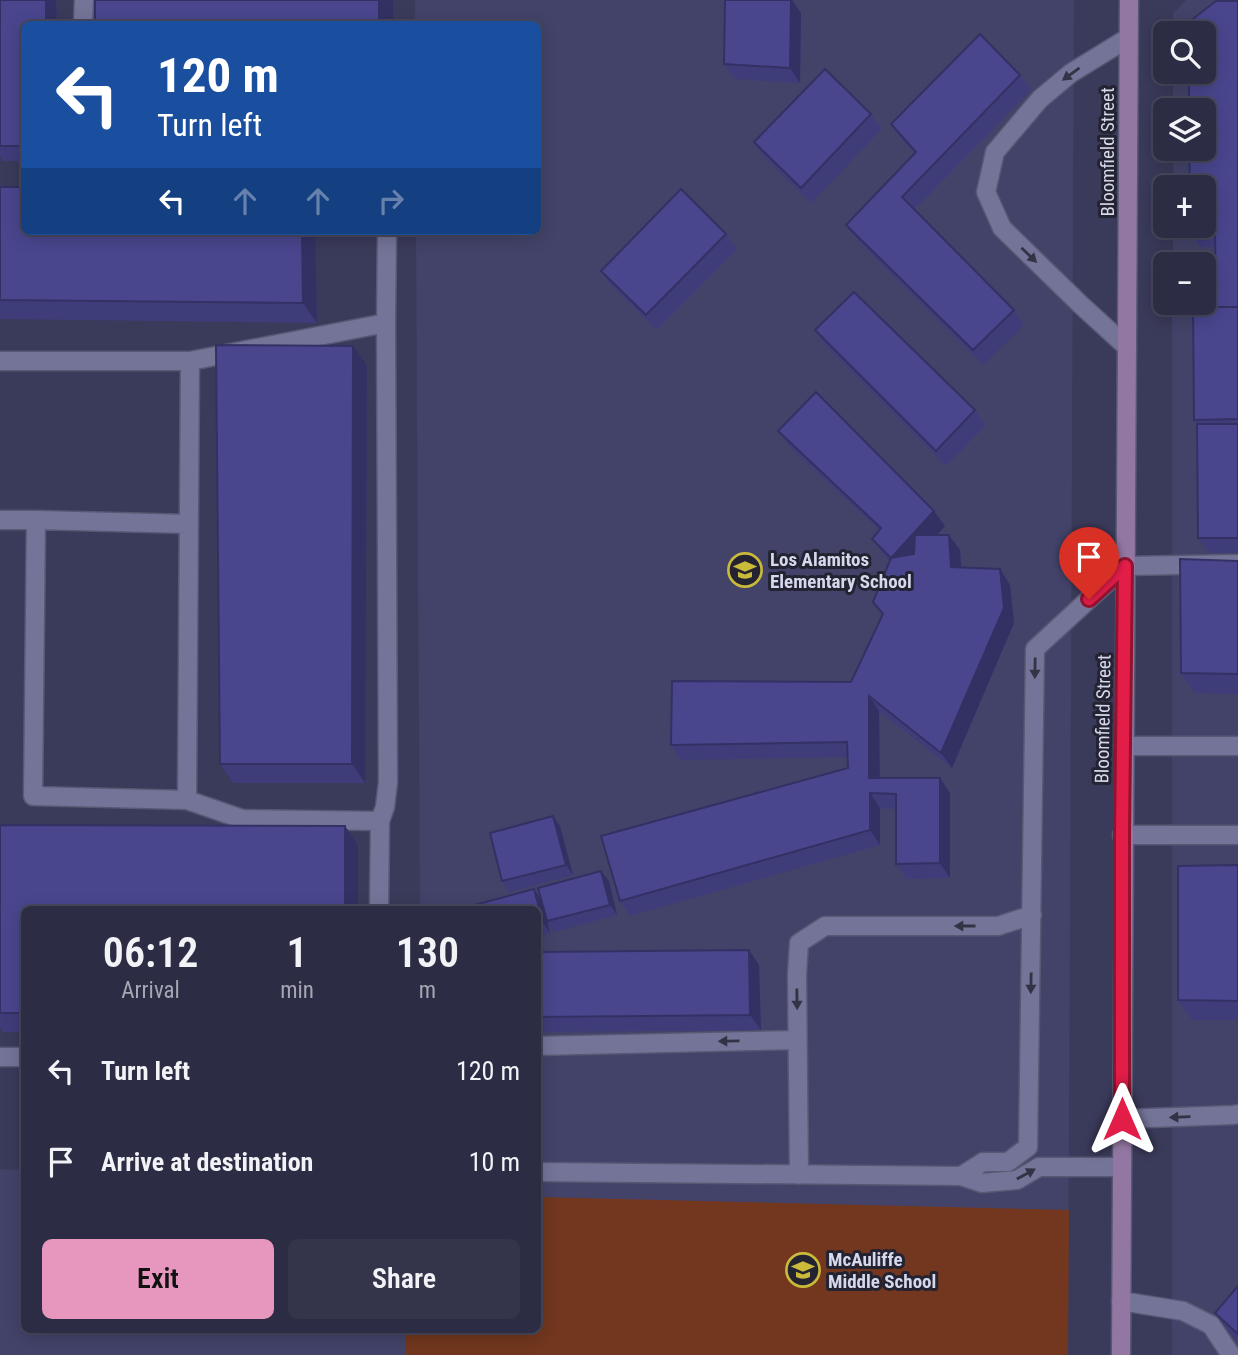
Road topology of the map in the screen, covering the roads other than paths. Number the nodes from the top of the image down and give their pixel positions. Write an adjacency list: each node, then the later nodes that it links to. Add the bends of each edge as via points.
1 (83, 0): 3 (lane)
2 (1129, 0): 4 (street, Bloomfield Street)
3 (83, 21)
4 (1128, 37): 7 (street, Bloomfield Street); 7 (lane, one-way to 7, via 1040,99 995,152 986,192 1002,228)
5 (387, 235): 6 (lane)
6 (386, 323): 8 (lane); 18 (lane, via 388,782)
7 (1127, 347): 14 (street, Bloomfield Street)
8 (190, 361): 9 (lane); 12 (lane)
9 (0, 362)
10 (0, 520): 11 (lane)
11 (36, 520): 12 (lane); 17 (lane, via 33,796)
12 (189, 524): 17 (lane)
13 (1238, 564): 14 (lane)
14 (1125, 566): 15 (street, Bloomfield Street); 22 (lane, one-way to 22, via 1035,649)
15 (1124, 746): 16 (lane); 19 (street, Bloomfield Street)
16 (1238, 746)
17 (187, 800): 18 (lane, via 242,819)
18 (380, 821): 21 (lane)
19 (1122, 835): 20 (lane); 28 (street, Bloomfield Street)
20 (1238, 835)
21 (379, 906)
22 (1032, 915): 23 (lane, one-way to 23, via 998,926 825,926 799,943); 32 (lane, one-way to 32, via 1028,1147 1008,1162 983,1162)
23 (797, 1040): 24 (lane, one-way to 24); 31 (lane)
24 (541, 1046)
25 (0, 1057): 26 (lane)
26 (21, 1057)
27 (1238, 1114): 28 (lane, one-way to 28)
28 (1122, 1119): 29 (street, Bloomfield Street)
29 (1122, 1167): 32 (lane, one-way to 29, via 982,1182 1017,1180 1039,1167); 33 (street, Bloomfield Street)
30 (541, 1172): 31 (lane)
31 (799, 1175): 32 (lane)
32 (961, 1176)
33 (1121, 1301): 34 (street, Bloomfield Street); 35 (lane, via 1183,1311 1211,1325)
34 (1121, 1355)
35 (1231, 1355)

